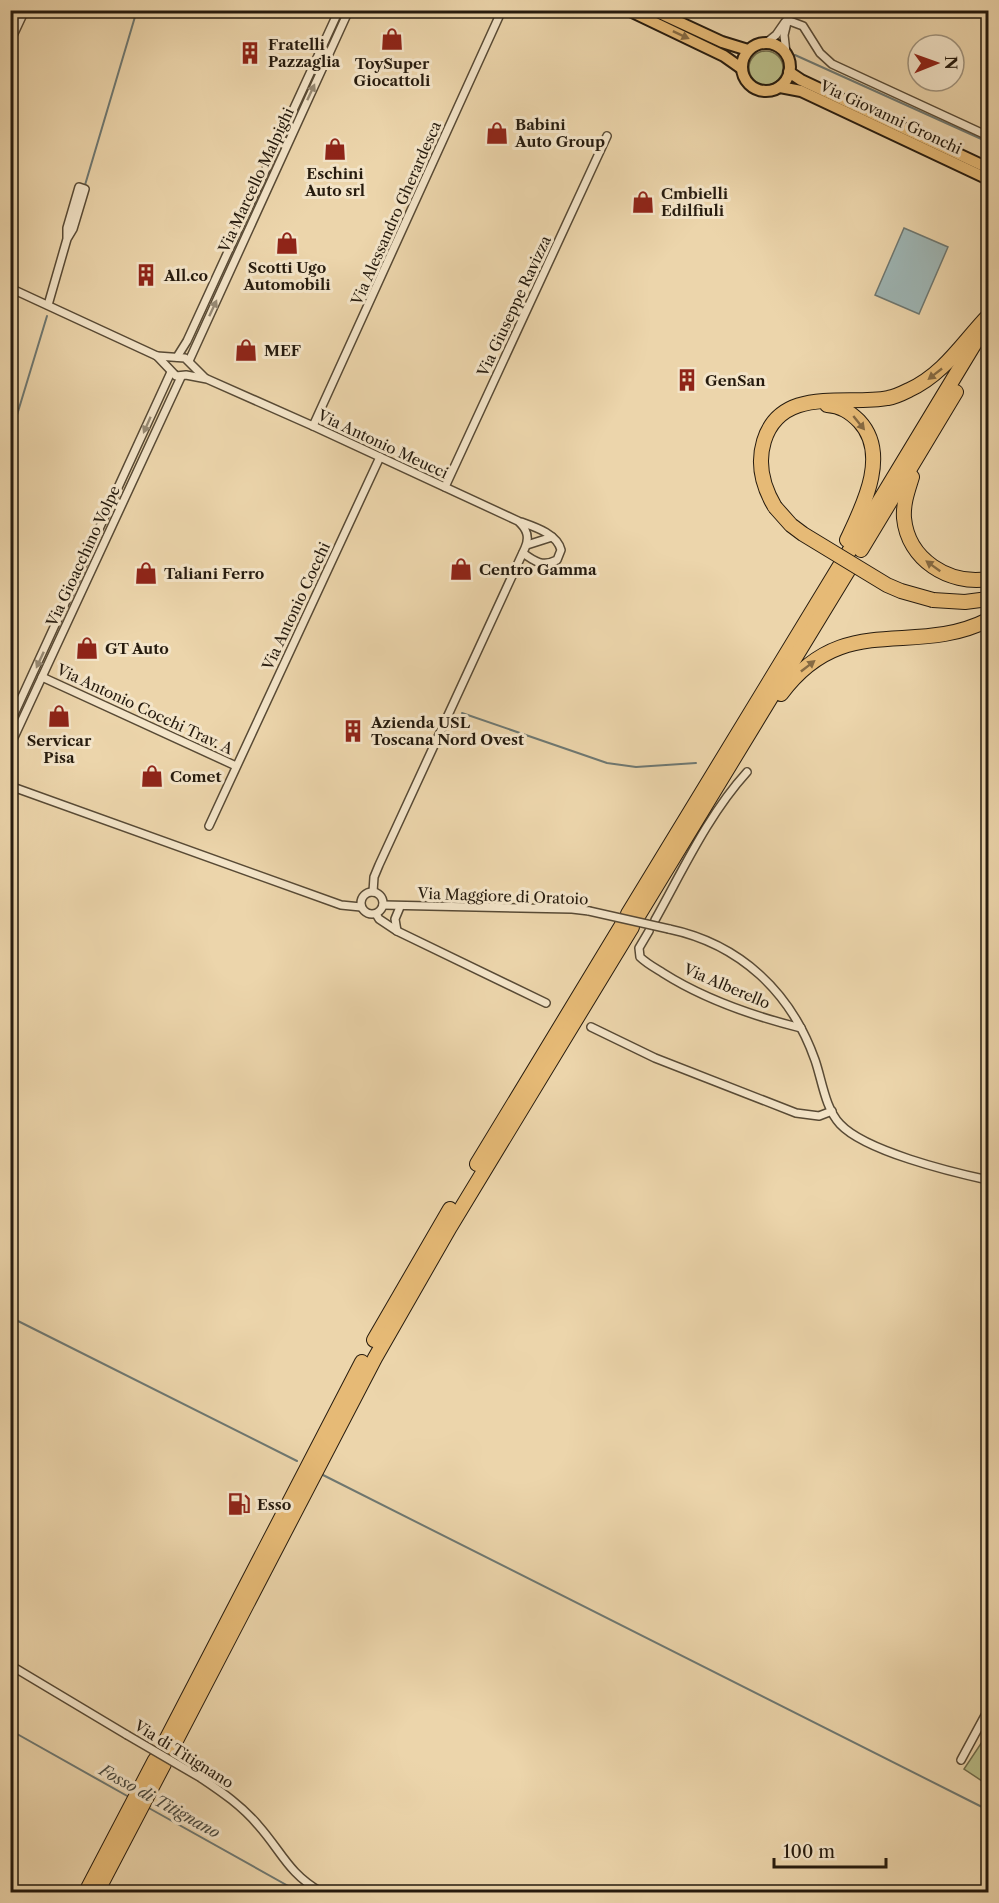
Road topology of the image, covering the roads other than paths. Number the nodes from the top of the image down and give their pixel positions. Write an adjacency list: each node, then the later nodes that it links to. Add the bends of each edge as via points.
1 (25, 10): 9 (street)
2 (339, 10): 27 (street, Via Marcello Malpighi)
3 (349, 10): 28 (street, Via Marcello Malpighi, one-way to 3)
4 (502, 10): 33 (street, Via Alessandro Gherardesca)
5 (628, 10): 13 (main road, one-way to 13)
6 (653, 10): 11 (main road)
7 (790, 10): 8 (street)
8 (787, 20): 10 (street); 12 (street); 17 (street, via 803,26 832,64)
9 (10, 42)
10 (766, 43): 11 (main road); 12 (main road)
11 (748, 50): 13 (main road)
12 (786, 53): 14 (main road)
13 (741, 68): 15 (main road, via 743,78 753,88 767,91)
14 (789, 72): 15 (main road); 18 (main road, Via Giovanni Gronchi)
15 (780, 87): 19 (main road, Via Giovanni Gronchi, via 801,91)
16 (607, 136): 36 (street, Via Giuseppe Ravizza)
17 (988, 136)
18 (988, 168)
19 (988, 179)
20 (67, 239): 20 (street, via 67,228 79,187 85,189 74,229); 22 (street)
21 (10, 288): 22 (street, Via Antonio Meucci)
22 (48, 305): 26 (street, Via Antonio Meucci)
23 (988, 316): 32 (highway, one-way to 32, via 939,371 908,391 881,399)
24 (988, 321): 40 (highway)
25 (988, 339): 34 (highway)
26 (157, 356): 27 (street, Via Antonio Meucci); 29 (street, Via Antonio Meucci)
27 (177, 357): 28 (street, Via Antonio Meucci); 29 (street, via 171,362)
28 (189, 362): 30 (street, via 190,369); 31 (street, Via Antonio Meucci)
29 (171, 370): 30 (street, Via Antonio Meucci); 45 (street, Via Gioacchino Volpe, one-way to 45)
30 (183, 376): 31 (street, Via Antonio Meucci); 44 (street, Via Gioacchino Volpe)
31 (207, 380): 33 (street, Via Antonio Meucci)
32 (807, 403): 40 (highway, one-way to 40, via 838,406 853,414 866,431 873,450 870,479); 42 (highway, bridge, via 783,414 769,429 761,460 763,478 775,507 787,522 901,591 933,600)
33 (313, 426): 35 (street, Via Antonio Meucci)
34 (930, 437): 40 (highway); 41 (highway, one-way to 34, via 964,580 945,574 920,556 910,540 904,518 906,495)
35 (380, 457): 36 (street, Via Antonio Meucci); 48 (street, Via Antonio Cocchi)
36 (445, 487): 37 (street, Via Antonio Meucci)
37 (518, 521): 38 (street, Via Antonio Meucci); 39 (street, via 527,531)
38 (552, 537): 39 (street); 39 (street, via 561,550 555,561 541,563)
39 (525, 549): 52 (street, via 379,865)
40 (846, 559): 46 (highway); 57 (highway)
41 (988, 579)
42 (988, 599)
43 (988, 620): 46 (highway, one-way to 43, via 792,681 827,653 859,641 951,633)
44 (42, 676): 47 (street, Via Gioacchino Volpe); 48 (street, Via Antonio Cocchi Trav. A)
45 (10, 723)
46 (744, 743): 57 (highway)
47 (10, 746)
48 (236, 766): 51 (street, Via Antonio Cocchi)
49 (747, 772): 58 (street, via 731,789)
50 (10, 786): 54 (street, via 341,905)
51 (209, 826)
52 (373, 892): 53 (street, via 382,898); 54 (street, via 363,896)
53 (383, 905): 55 (street, Via Maggiore di Oratoio); 56 (street)
54 (361, 907): 56 (street)
55 (400, 907): 59 (street, Via Maggiore di Oratoio, via 395,919); 63 (street, Via Maggiore di Oratoio, bridge, via 572,909 711,941 745,962 775,990)
56 (376, 914): 59 (street)
57 (630, 920): 69 (highway, via 396,1301)
58 (655, 920)
59 (397, 931): 61 (street)
60 (649, 931): 63 (street, Via Alberello, via 639,948 640,957 666,975 708,997)
61 (546, 1003)
62 (591, 1027): 64 (street, via 665,1062 796,1113 819,1116)
63 (801, 1028): 64 (street, Via Maggiore di Oratoio)
64 (832, 1111): 65 (street, Via Maggiore di Oratoio, via 840,1124 859,1138 945,1170)
65 (988, 1180)
66 (10, 1665): 72 (street, Via di Titignano, bridge, via 234,1801 292,1870)
67 (988, 1710): 68 (street)
68 (961, 1760)
69 (135, 1809): 70 (highway); 71 (highway)
70 (86, 1893)
71 (97, 1893)
72 (321, 1893)

